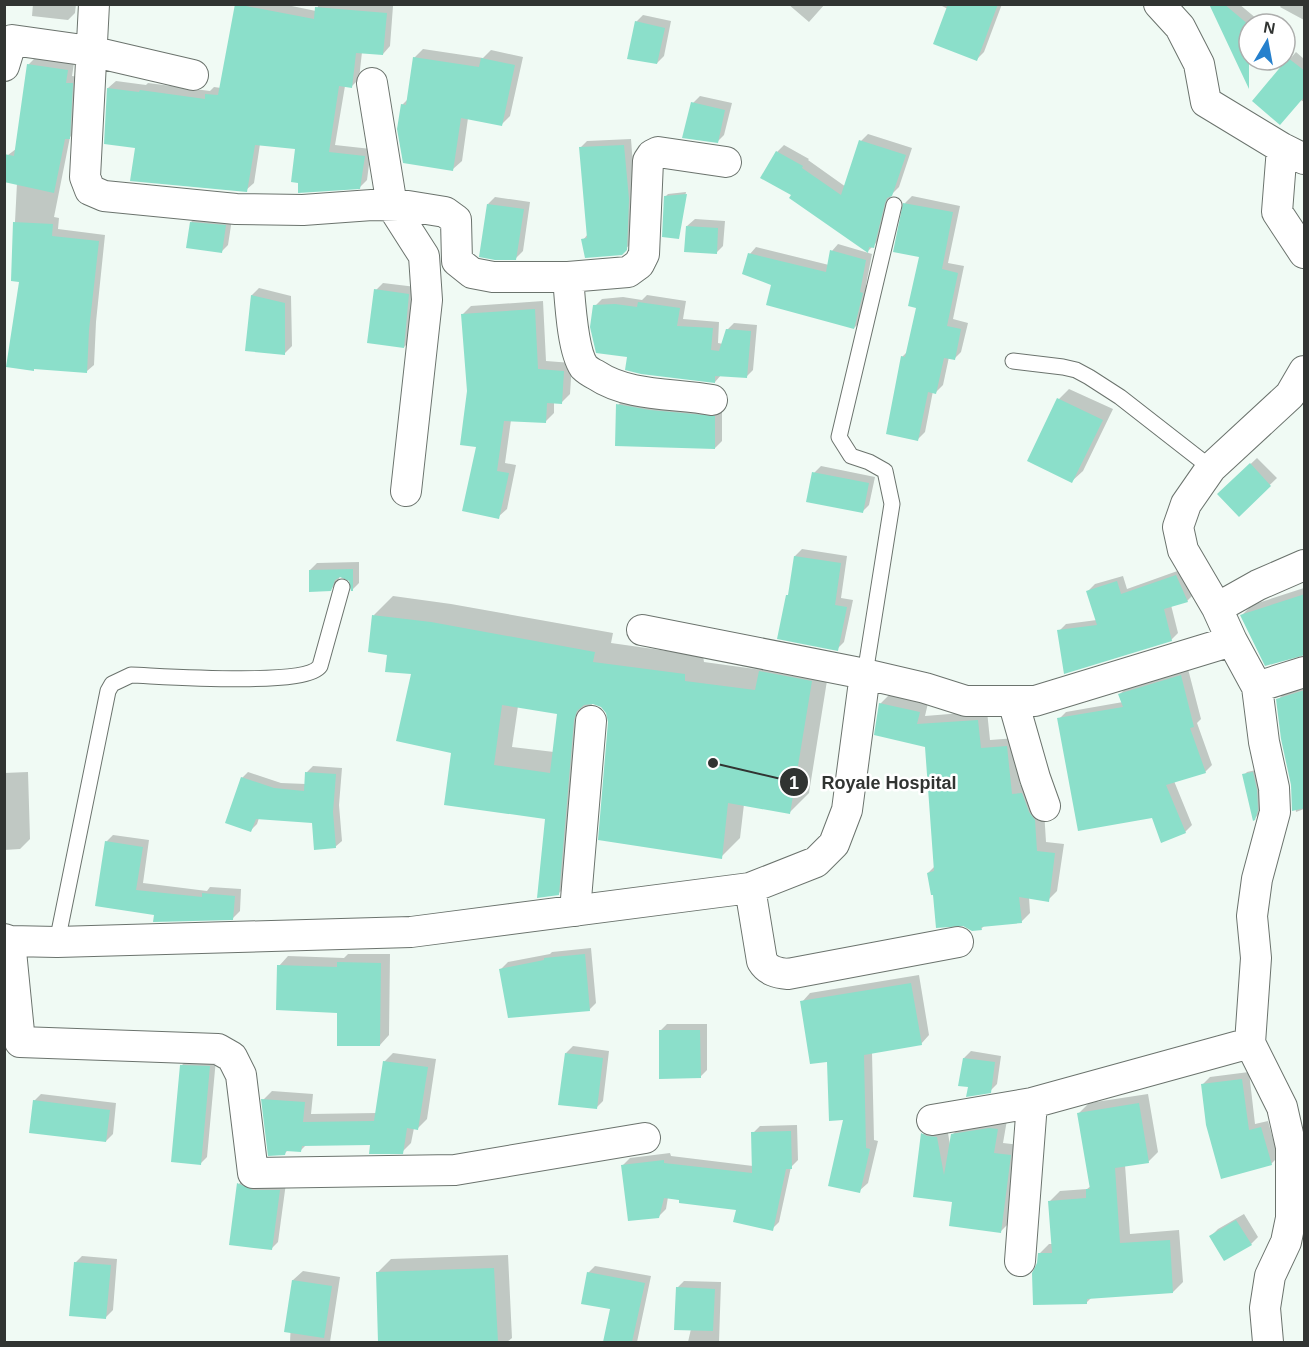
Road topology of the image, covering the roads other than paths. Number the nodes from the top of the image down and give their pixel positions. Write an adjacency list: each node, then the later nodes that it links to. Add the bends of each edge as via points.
1 (94, 4): 3 (street)
2 (1159, 4): 7 (street, via 1180,27 1199,64 1206,102)
3 (90, 51): 4 (street, via 12,40); 5 (street); 10 (street, via 85,177 90,190 104,196 236,209)
4 (4, 66)
5 (193, 75)
6 (372, 83): 10 (street)
7 (1293, 154): 11 (street, via 1277,212)
8 (726, 162): 12 (street, via 658,152 652,155 648,161 644,254 639,264 628,272)
9 (894, 205): 24 (lane, via 839,437 851,456 885,471 892,504)
10 (392, 206): 12 (street, via 445,212 456,220 458,261 472,273 493,277); 17 (street, via 424,256 428,300)
11 (1305, 253)
12 (568, 277): 15 (street, via 574,340 585,368 608,383 631,389)
13 (1013, 361): 16 (lane, via 1076,370 1089,377)
14 (1300, 388): 16 (street)
15 (712, 400)
16 (1211, 468): 20 (street, via 1186,504 1178,526 1183,550)
17 (406, 491)
18 (1305, 565): 20 (street)
19 (342, 587): 32 (lane, via 320,666 314,672 268,679 131,675 112,684)
20 (1217, 608): 22 (street)
21 (642, 630): 24 (street)
22 (1232, 640): 25 (street); 26 (street, via 1035,701)
23 (1305, 672): 25 (street)
24 (865, 674): 26 (street, via 966,701); 29 (street, via 847,810 834,844 816,862)
25 (1257, 687): 34 (street, via 1275,812 1257,879 1252,916 1256,958)
26 (1013, 701): 28 (street)
27 (591, 721): 30 (street)
28 (1046, 806)
29 (750, 888): 30 (street); 33 (street, via 762,961 773,972 788,974)
30 (575, 911): 32 (street, via 411,932)
31 (7, 940): 32 (street); 37 (street, via 20,1042 218,1049 232,1057 241,1075 253,1173 455,1170)
32 (57, 942)
33 (958, 942)
34 (1250, 1043): 35 (street); 38 (street, via 1282,1107 1291,1148)
35 (1032, 1103): 36 (street); 39 (street)
36 (932, 1120)
37 (645, 1138)
38 (1298, 1218): 40 (street, via 1270,1276 1265,1308)
39 (1020, 1261)
40 (1268, 1342)

